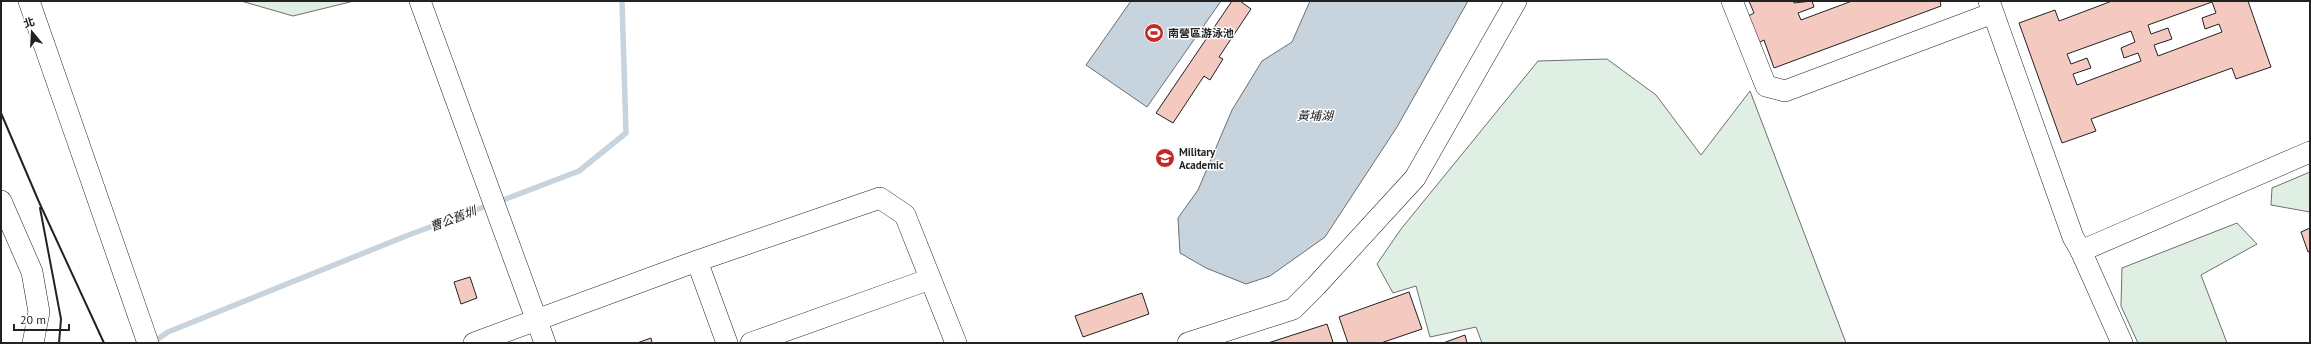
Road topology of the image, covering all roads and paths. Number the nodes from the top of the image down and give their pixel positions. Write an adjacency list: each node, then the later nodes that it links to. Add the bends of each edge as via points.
1 (29, 1): 13 (street)
2 (420, 1): 11 (street)
3 (1516, 1): 19 (street, via 1415,178 1316,286 1293,308)
4 (1732, 1): 5 (street, via 1766,86 1784,91)
5 (1991, 7): 8 (street, via 2073,237)
6 (2310, 152): 8 (street)
7 (1, 201): 12 (street, via 32,272 39,312)
8 (2081, 251): 20 (street)
9 (697, 261): 10 (street, via 880,198 905,216); 11 (street); 16 (street)
10 (930, 279): 17 (street); 18 (street)
11 (537, 321): 14 (street); 15 (street)
12 (33, 343)
13 (148, 343)
14 (474, 343)
15 (545, 343)
16 (727, 343)
17 (751, 343)
18 (956, 343)
19 (1188, 343)
20 (2122, 343)

